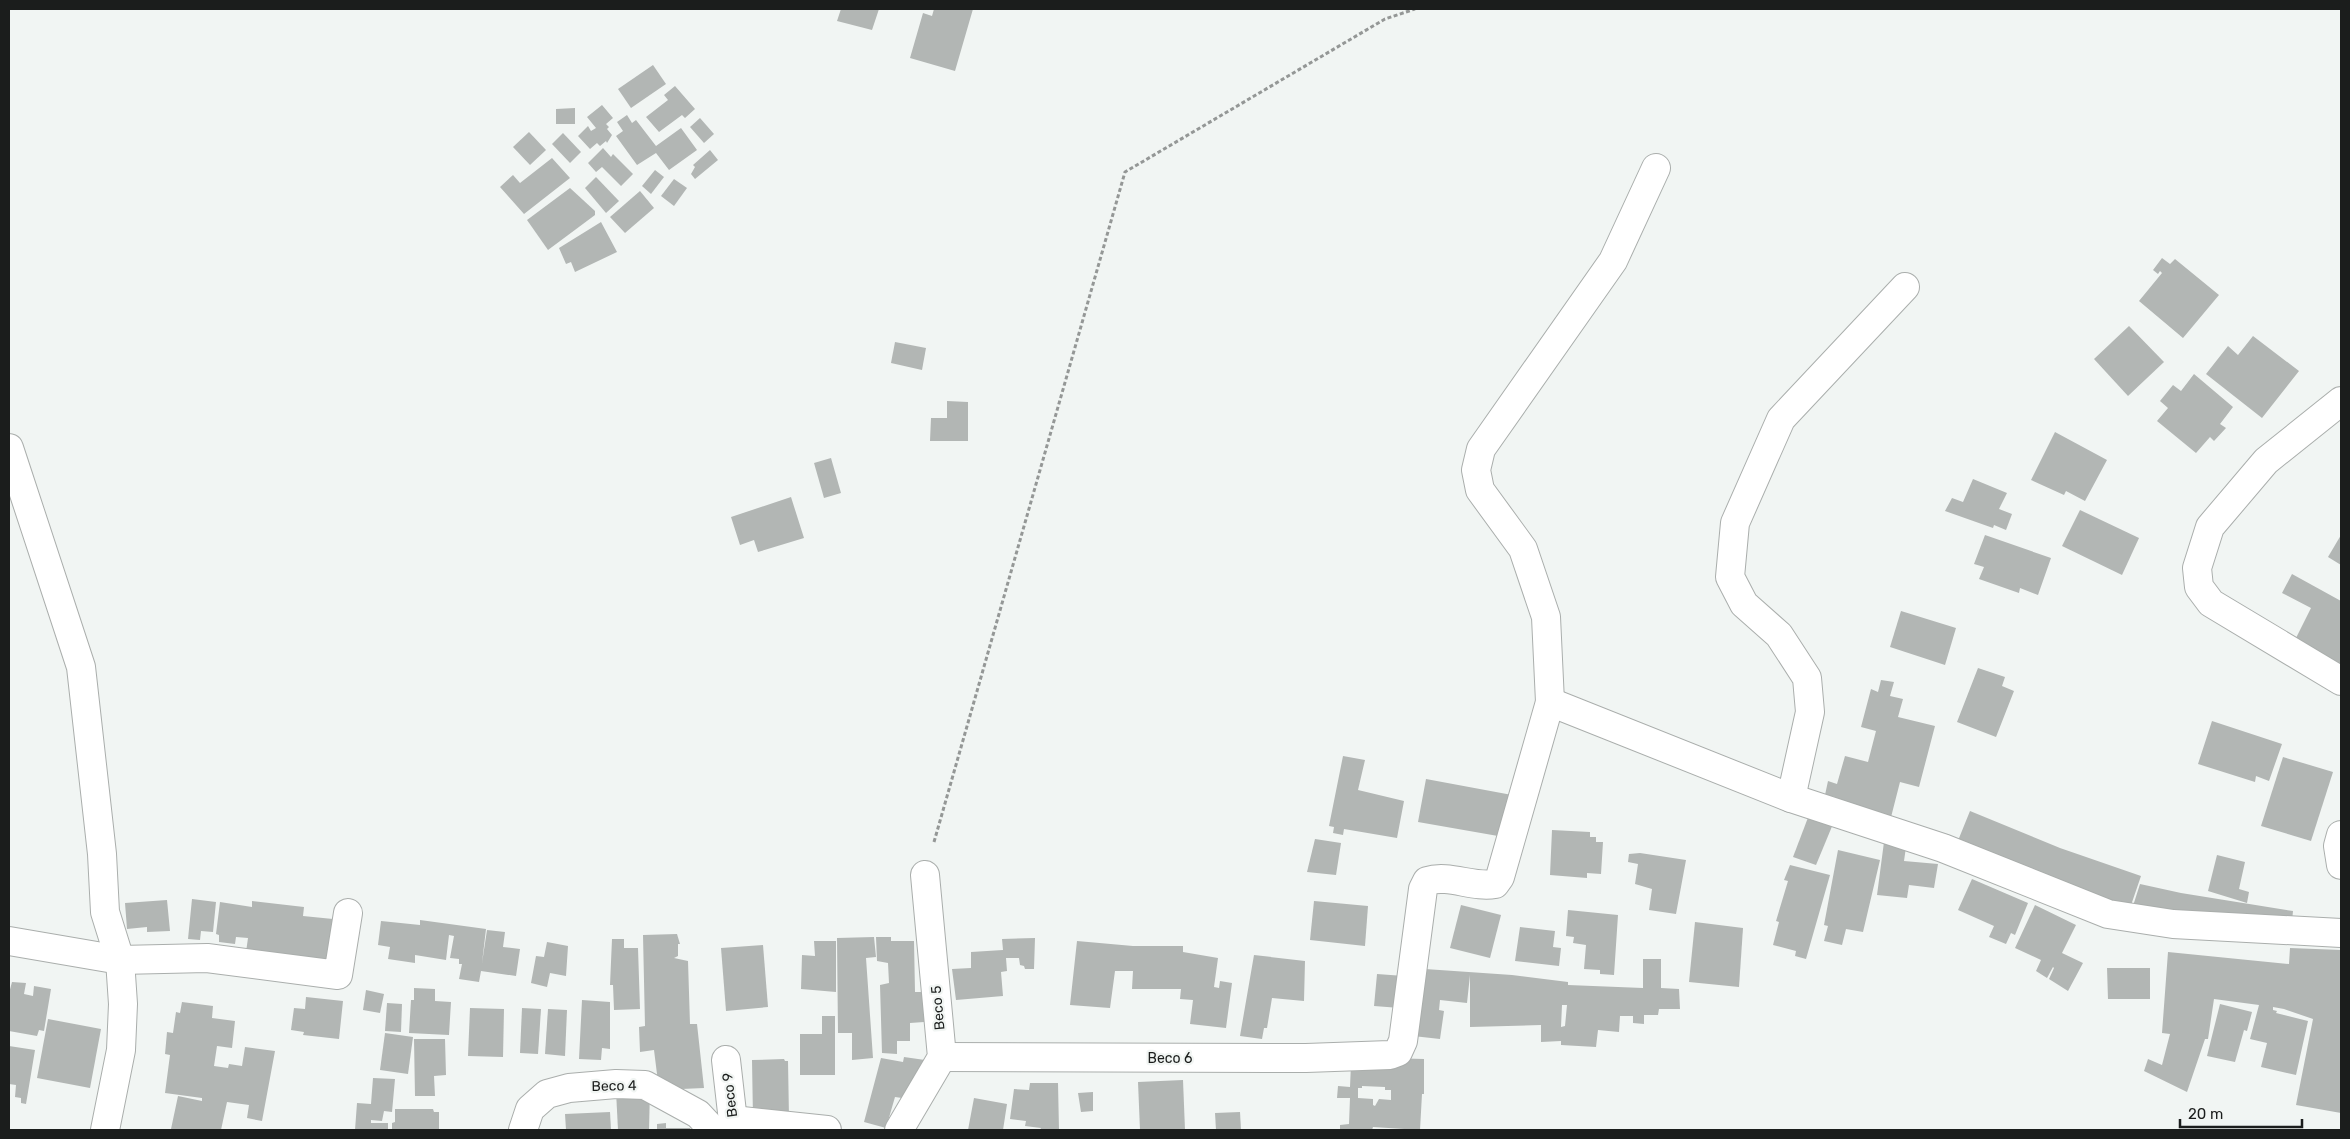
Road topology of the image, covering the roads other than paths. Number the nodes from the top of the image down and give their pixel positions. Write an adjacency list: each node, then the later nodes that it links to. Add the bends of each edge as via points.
1 (1656, 168): 6 (street, via 1613,262 1481,449 1476,470 1480,490 1523,549 1546,617)
2 (1905, 287): 7 (street, via 1781,419 1735,523 1730,577 1744,604 1779,635 1807,678 1810,712)
3 (2341, 402): 5 (street, via 2266,461 2210,527 2197,568 2199,588 2211,603)
4 (9, 448): 14 (street, via 81,667 102,854 105,912)
5 (2341, 681)
6 (1550, 702): 7 (street); 15 (street, Beco 6, via 1500,877 1495,884 1486,886 1436,878 1427,881 1423,889 1403,1041 1398,1052 1306,1058)
7 (1791, 798): 12 (street, via 1944,848 2108,914 2173,924)
8 (2341, 835): 9 (street, via 2338,846)
9 (2341, 865)
10 (925, 875): 15 (street, Beco 5)
11 (348, 913): 14 (street, via 338,975 207,958)
12 (2341, 933)
13 (9, 941): 14 (street)
14 (120, 960): 18 (street, via 124,1004 120,1050)
15 (942, 1056): 21 (street)
16 (726, 1060): 17 (street, Beco 9)
17 (727, 1127): 19 (street, Beco 4, via 644,1085 616,1084 570,1088 547,1094 530,1109); 20 (street)
18 (105, 1130)
19 (523, 1130)
20 (827, 1130)
21 (899, 1130)

